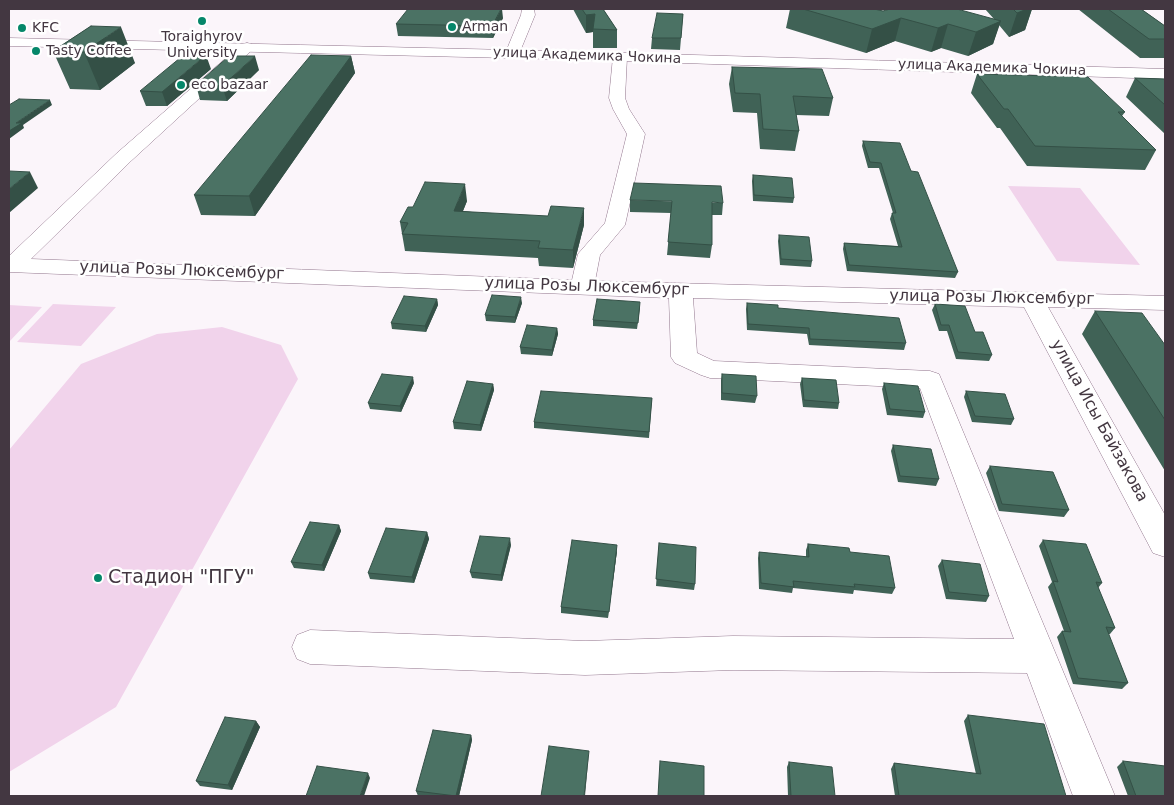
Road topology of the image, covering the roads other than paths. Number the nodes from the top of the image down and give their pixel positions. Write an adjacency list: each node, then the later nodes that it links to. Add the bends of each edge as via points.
1 (528, 9): 4 (street)
2 (9, 42): 3 (street, улица Академика Чокина)
3 (247, 47): 4 (street, улица Академика Чокина); 7 (street)
4 (512, 54): 5 (street, улица Академика Чокина)
5 (620, 57): 6 (street, улица Академика Чокина); 8 (street, via 617,98 636,134 615,225 589,254)
6 (1165, 74)
7 (10, 265): 8 (street, улица Розы Люксембург)
8 (582, 287): 9 (street, улица Розы Люксембург)
9 (681, 291): 10 (street, улица Розы Люксембург); 14 (street, via 684,357 710,369 930,380)
10 (1032, 299): 11 (street, улица Розы Люксембург); 12 (street, улица Исы Байзакова)
11 (1165, 303)
12 (1165, 544)
13 (310, 647): 14 (street, via 585,658 732,652)
14 (1039, 656): 15 (street)
15 (1094, 796)

